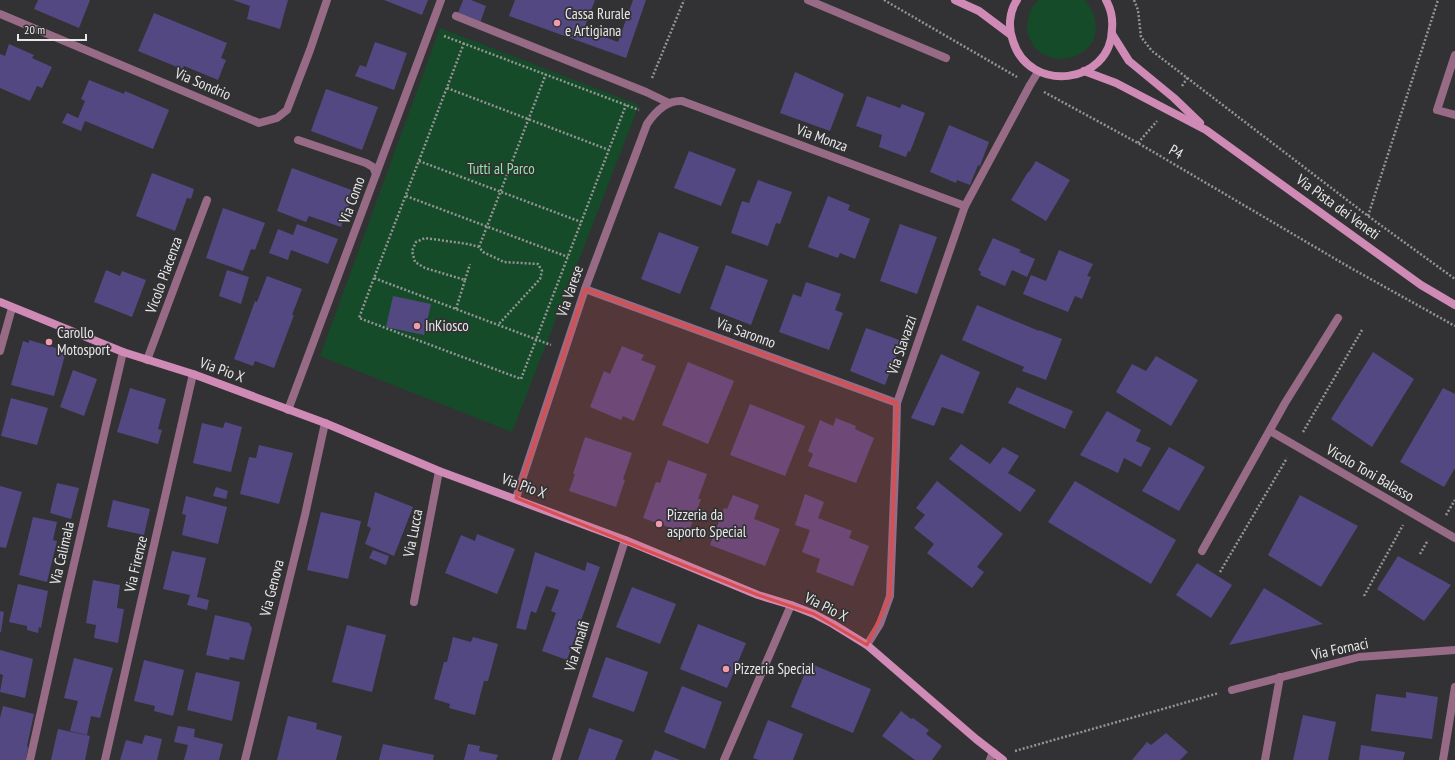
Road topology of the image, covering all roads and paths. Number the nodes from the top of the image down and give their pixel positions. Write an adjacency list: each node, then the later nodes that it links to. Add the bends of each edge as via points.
1 (326, 0): 11 (street, Via Sondrio, via 288,110 277,118 259,123)
2 (441, 0): 13 (street, Via Como)
3 (684, 0): 24 (path)
4 (808, 0): 18 (street)
5 (884, 0): 22 (path, P4)
6 (955, 0): 15 (street, via 979,10)
7 (1017, 0): 15 (street, via 1010,20)
8 (1106, 0): 14 (street, via 1113,20)
9 (1134, 0): 39 (path, via 1138,10 1141,37 1152,51)
10 (1438, 0): 39 (path)
11 (0, 14)
12 (456, 16): 24 (street)
13 (430, 30): 16 (path); 34 (street, Via Como)
14 (1112, 34): 20 (street, via 1103,56); 30 (street, Via Pista dei Veneti, via 1129,61 1174,98)
15 (1010, 35): 19 (street, via 1020,56)
16 (464, 44): 21 (path); 23 (path)
17 (1455, 55): 28 (street, via 1437,110)
18 (946, 58)
19 (1038, 72): 20 (street, via 1069,77); 22 (street, Via Slavazzi)
20 (1084, 72): 30 (street, Via Pista dei Veneti, via 1116,83)
21 (546, 74): 26 (path); 29 (path)
22 (1030, 85): 38 (street, Via Slavazzi); 55 (path, P4, via 1138,143)
23 (447, 88): 29 (path); 33 (path)
24 (646, 92): 25 (street)
25 (669, 103): 27 (street, Via Varese); 38 (street, Via Monza, via 675,100 682,101)
26 (626, 105): 27 (path); 32 (path)
27 (653, 115): 48 (street, Via Varese, via 647,124)
28 (1455, 115)
29 (529, 119): 32 (path); 35 (path)
30 (1206, 130): 50 (street, Via Pista dei Veneti, via 1422,285)
31 (298, 140): 34 (street, via 373,167)
32 (609, 150): 40 (path)
33 (419, 161): 35 (path); 36 (path)
34 (376, 174): 63 (street, Via Como)
35 (500, 192): 40 (path); 41 (path)
36 (406, 196): 41 (path); 45 (path)
37 (207, 200): 60 (street, Vicolo Piacenza)
38 (965, 206): 62 (street, Via Slavazzi)
39 (1368, 216): 47 (path)
40 (581, 222): 43 (path)
41 (487, 227): 42 (path); 43 (path)
42 (479, 247): 46 (path, via 424,238 416,242 412,251 415,262 419,265); 54 (path, via 483,252 504,262 538,264 542,271 540,279)
43 (568, 257): 56 (path)
44 (470, 264): 46 (path)
45 (374, 278): 52 (path); 56 (path, via 359,318 403,335 521,379)
46 (465, 280): 52 (path)
47 (1455, 280)
48 (585, 289): 57 (street, Via Varese); 62 (street, Via Saronno)
49 (0, 302): 51 (street, Via Pio X)
50 (1455, 305)
51 (12, 308): 58 (street); 59 (street, Via Pio X)
52 (456, 309): 54 (path)
53 (1338, 318): 65 (street)
54 (498, 325): 56 (path)
55 (1455, 326)
56 (536, 340): 57 (path)
57 (565, 350): 67 (street, Via Varese)
58 (0, 351)
59 (123, 352): 60 (street, Via Pio X); 81 (street, Via Calimala)
60 (147, 360): 61 (street, Via Pio X)
61 (193, 374): 63 (street, Via Pio X); 82 (street, Via Firenze)
62 (896, 403): 75 (street, Via Slavazzi, via 890,596 880,624)
63 (288, 410): 64 (street, Via Pio X)
64 (325, 423): 66 (street, Via Pio X); 83 (street, Via Genova)
65 (1270, 431): 68 (street, Vicolo Toni Balasso); 71 (street)
66 (439, 471): 67 (street, Via Pio X); 73 (street, Via Lucca)
67 (516, 498): 70 (street, Via Pio X)
68 (1410, 512): 69 (street, Vicolo Toni Balasso); 72 (path)
69 (1455, 538)
70 (625, 540): 74 (street, Via Pio X, via 758,595); 84 (street, Via Amalfi)
71 (1202, 551)
72 (1364, 596)
73 (414, 602)
74 (791, 605): 75 (street, Via Pio X, via 834,624); 85 (street)
75 (867, 646): 80 (street, Via Pio X)
76 (1455, 650): 77 (street, Via Fornaci, via 1359,657)
77 (1280, 677): 79 (street, Via Fornaci); 88 (street)
78 (1455, 687): 89 (street)
79 (1232, 690): 80 (path, via 1015,751)
80 (993, 752): 86 (street); 87 (street, Via Pio X)
81 (30, 760)
82 (105, 760)
83 (245, 760)
84 (556, 760)
85 (724, 760)
86 (990, 760)
87 (1003, 760)
88 (1265, 760)
89 (1443, 760)

